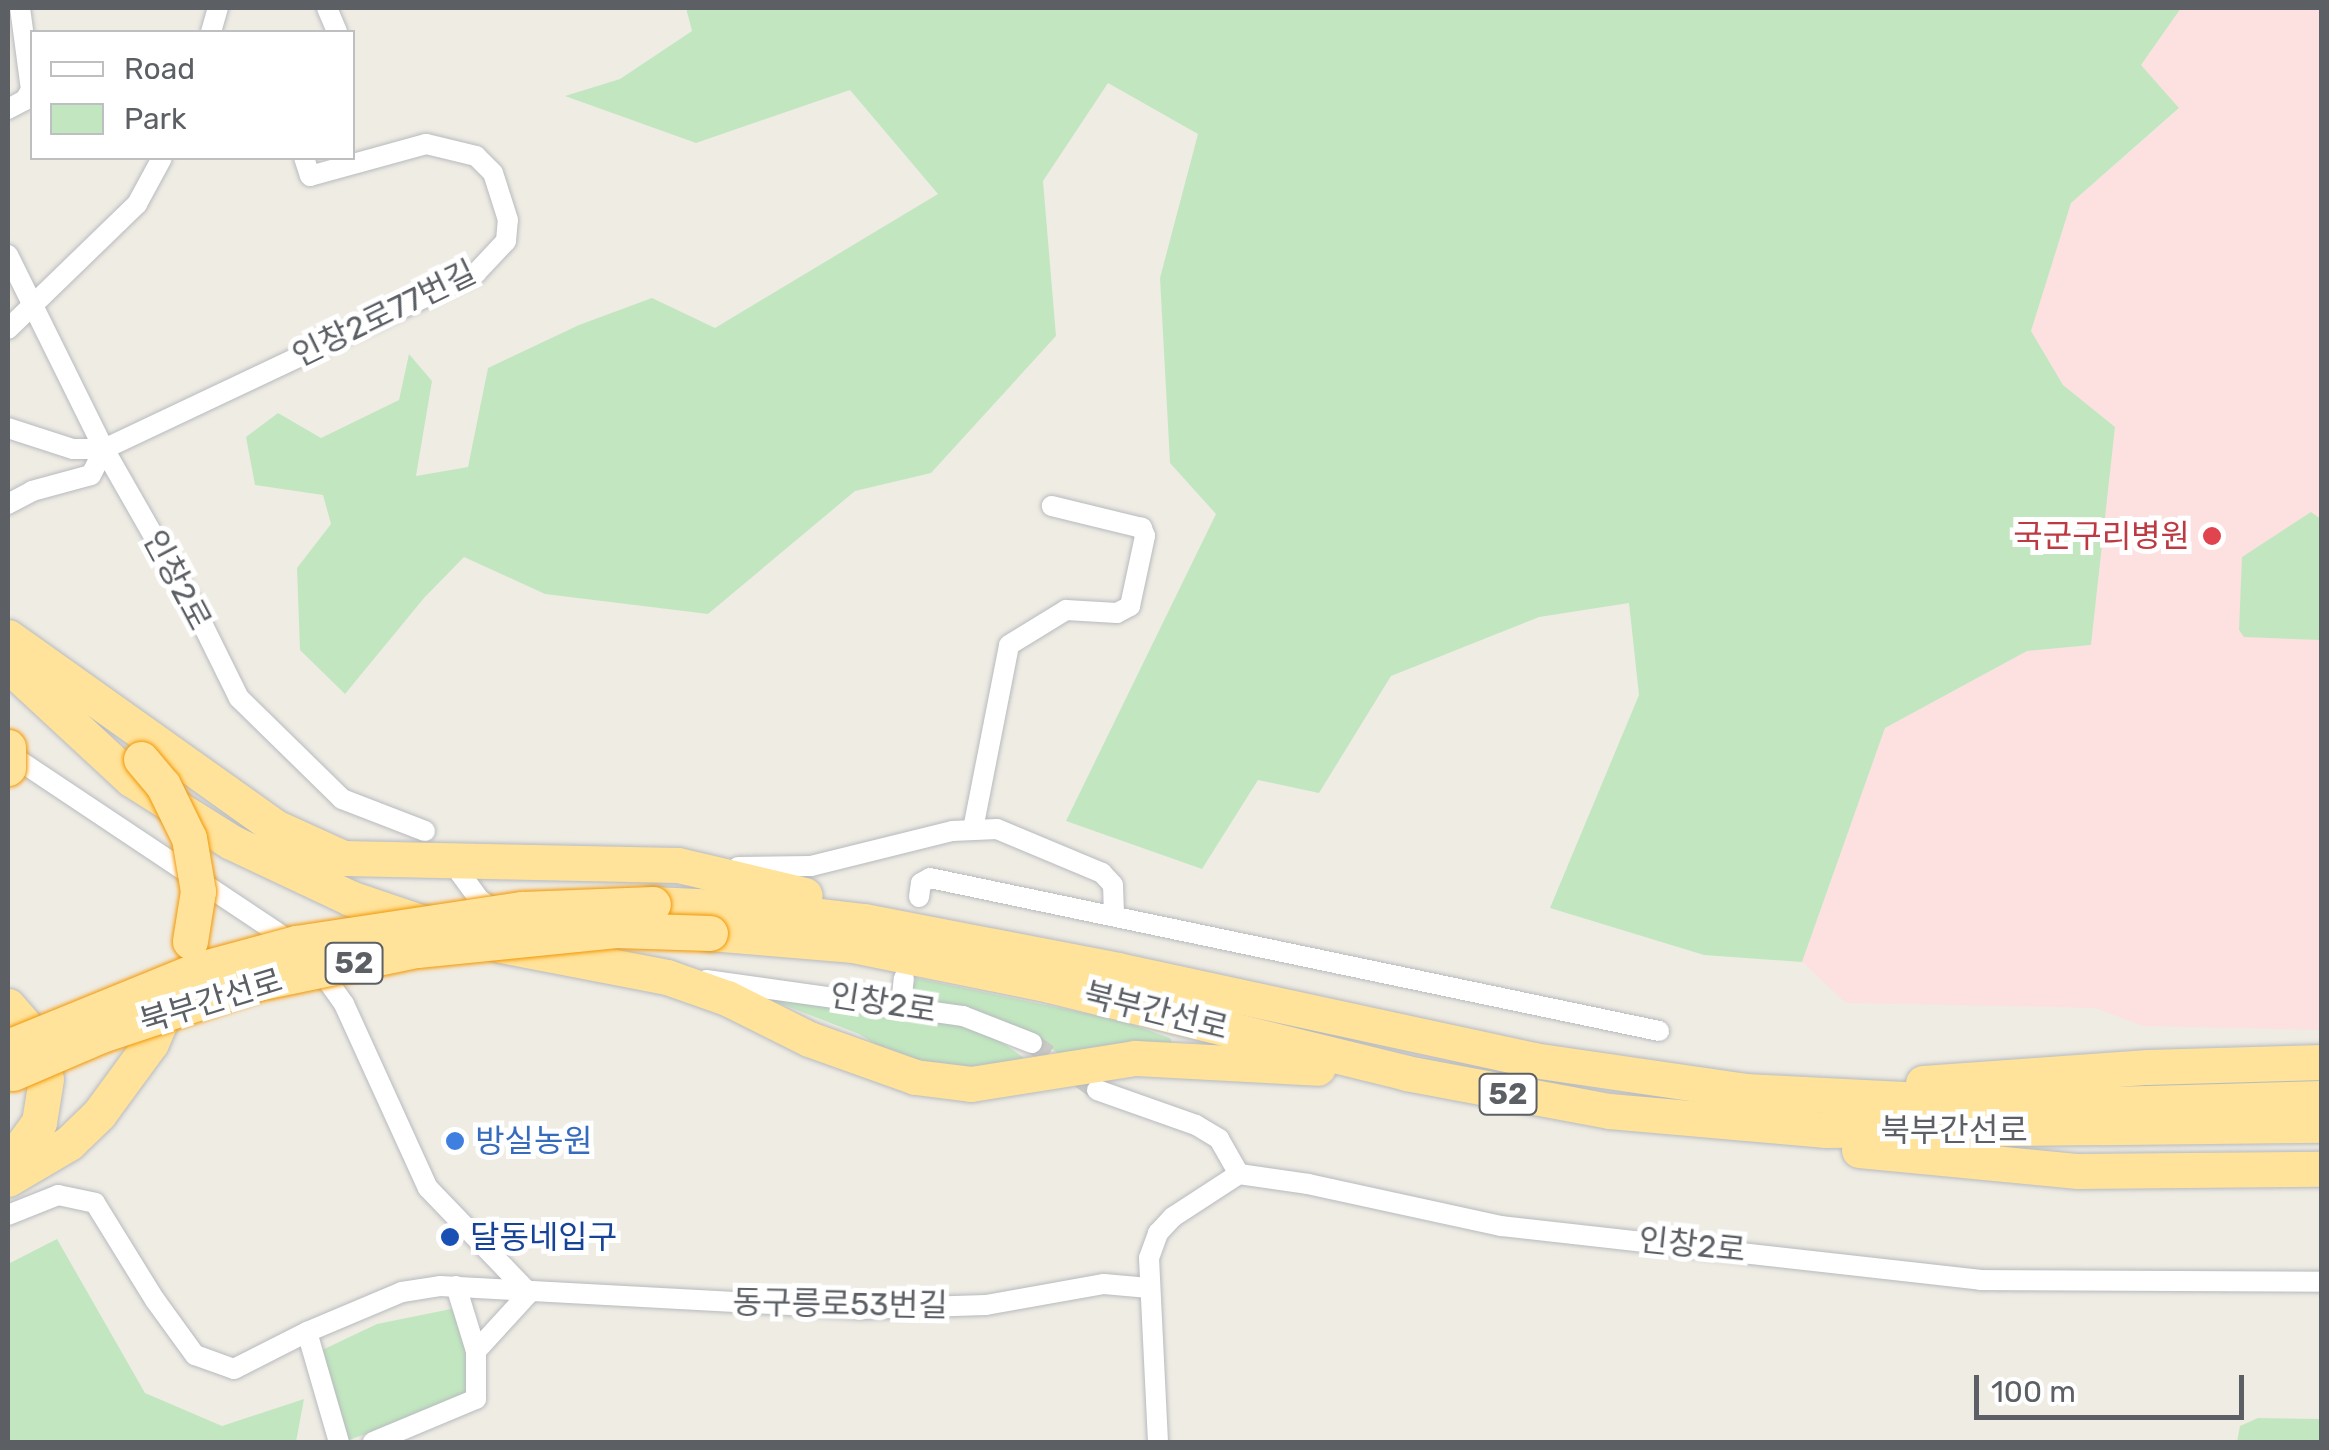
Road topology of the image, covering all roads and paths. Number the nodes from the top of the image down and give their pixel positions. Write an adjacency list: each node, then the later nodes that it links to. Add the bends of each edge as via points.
1 (20, 8): 2 (street)
2 (30, 83)
3 (30, 92): 4 (street)
4 (8, 110)
5 (161, 160): 8 (street, via 137,204)
6 (305, 160): 11 (street, 인창2로77번길, via 310,176 426,144 476,156 493,173 508,220 506,241 476,273)
7 (8, 255): 8 (street, 인창2로)
8 (34, 304): 9 (street); 11 (street, 인창2로)
9 (8, 329)
10 (8, 428): 11 (street, via 73,449)
11 (104, 449): 12 (street, via 91,475); 19 (street, 인창2로, via 250,713 342,799)
12 (8, 504)
13 (1052, 506): 18 (street, via 1142,528 1130,606 1117,614 1066,610 1010,645)
14 (8, 639): 20 (highway, via 277,828 342,858); 42 (highway, bridge, via 163,785 189,838 198,891 190,941 150,1043 113,1097 69,1142)
15 (8, 665): 25 (highway, via 132,780 230,842 304,878 470,938)
16 (8, 750): 17 (highway, bridge); 44 (street, via 284,934 310,958 344,1004 428,1188)
17 (8, 771)
18 (974, 829): 20 (street, via 811,866); 23 (street, via 997,830 1102,872 1113,885)
19 (425, 831)
20 (683, 866): 24 (highway)
21 (460, 873): 25 (street, 인창2로, via 479,899 522,925 639,960)
22 (919, 897): 23 (street, via 922,881 930,878)
23 (1114, 914): 29 (street)
24 (1118, 970): 32 (highway, 북부간선로 / 52, bridge, via 760,909 538,908 296,943 197,970); 35 (highway, 북부간선로 / 52, via 1533,1060)
25 (668, 977): 27 (street, 인창2로); 33 (highway, via 915,1077 972,1084 1135,1058)
26 (904, 978): 27 (street)
27 (901, 1004): 30 (street, 인창2로, via 982,1021)
28 (8, 1006): 39 (highway, via 40,1043 46,1079 40,1122)
29 (1659, 1032)
30 (1032, 1043)
31 (2322, 1062): 35 (highway)
32 (9, 1065): 33 (highway, 북부간선로 / 52, bridge, via 257,984 399,954 616,930 853,946)
33 (1406, 1073): 37 (highway, 북부간선로 / 52)
34 (1097, 1090): 41 (street, via 1196,1125 1218,1139)
35 (1745, 1091): 36 (highway, 북부간선로 / 52, via 2038,1106)
36 (2322, 1098)
37 (1701, 1122): 38 (highway, 북부간선로 / 52, via 1826,1130); 40 (highway, via 1815,1146 2078,1171)
38 (2322, 1125)
39 (8, 1164)
40 (2322, 1169)
41 (1238, 1174): 45 (street, 인창2로, via 1500,1226 1980,1280); 47 (street, via 1158,1234)
42 (8, 1179)
43 (8, 1215): 49 (street, 동구릉로53번길, via 58,1196 95,1203 195,1354 234,1369)
44 (484, 1248): 46 (street, via 487,1281); 48 (street)
45 (2322, 1282)
46 (464, 1286): 48 (street, 동구릉로53번길); 49 (street, 동구릉로53번길, via 402,1292); 50 (street)
47 (1148, 1288): 48 (street, 동구릉로53번길, via 1104,1284 944,1308); 53 (street)
48 (529, 1292): 50 (street)
49 (308, 1332): 51 (street)
50 (476, 1352): 52 (street, via 473,1402)
51 (338, 1442)
52 (373, 1442)
53 (1158, 1442)

